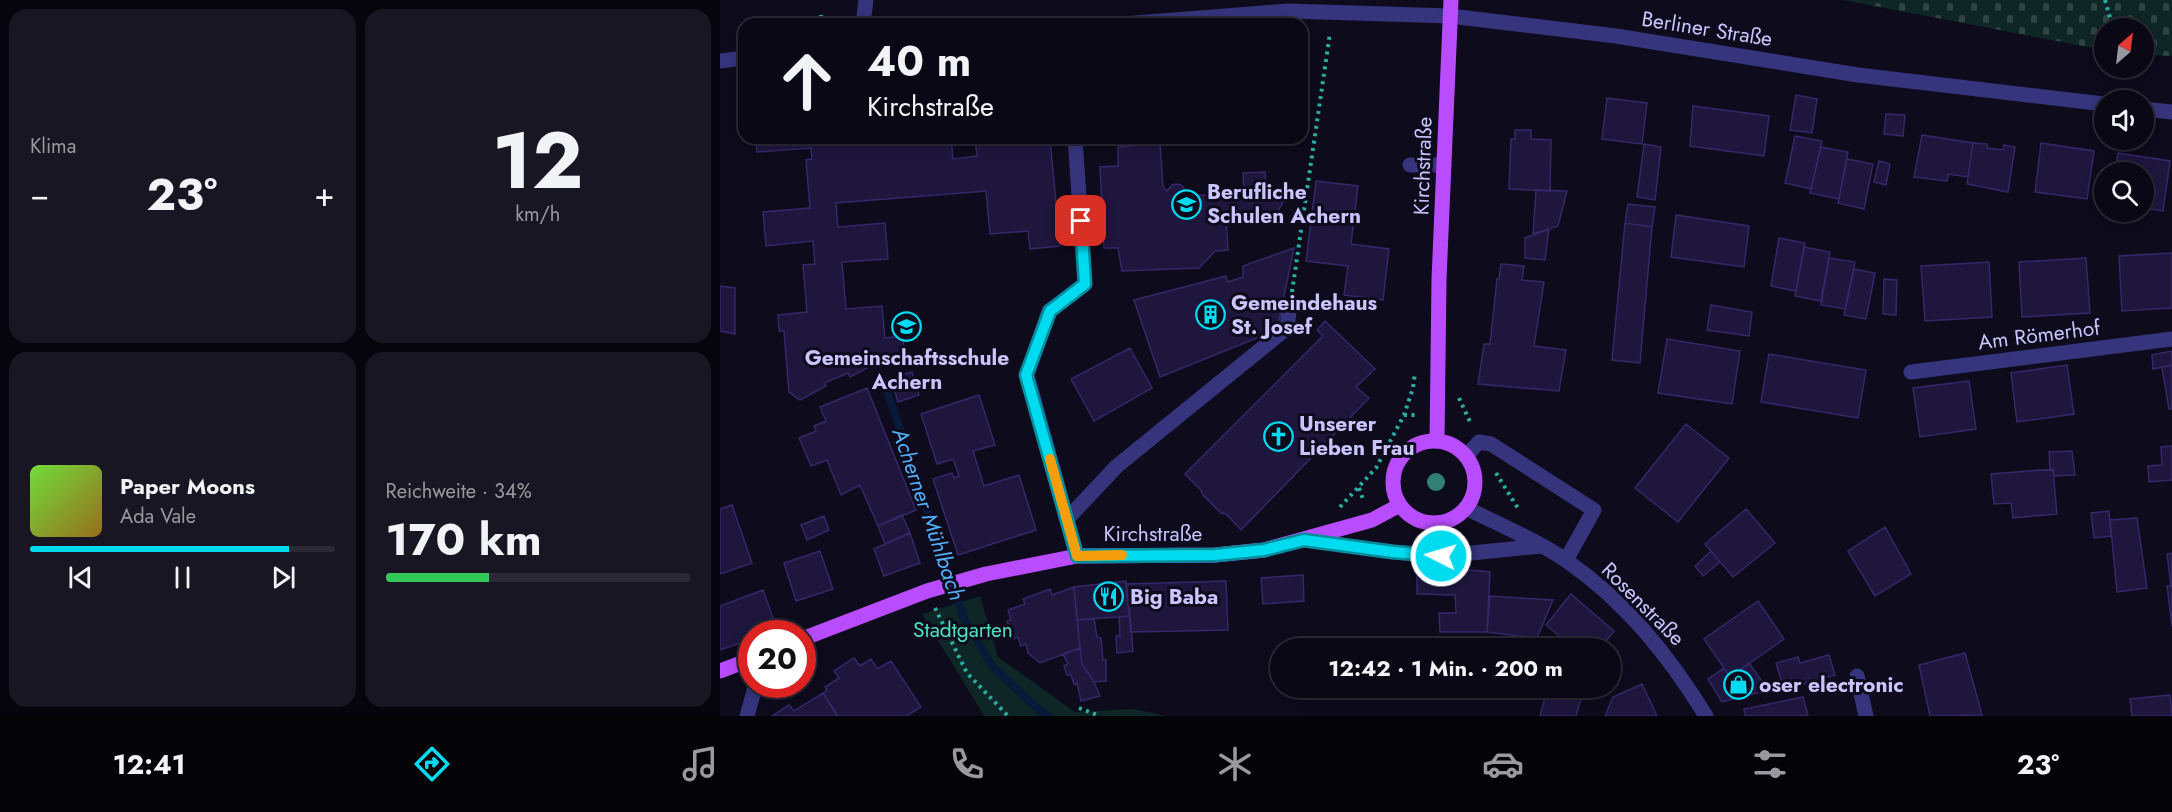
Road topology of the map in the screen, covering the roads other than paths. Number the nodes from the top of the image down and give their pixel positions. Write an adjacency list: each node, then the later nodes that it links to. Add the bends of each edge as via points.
1 (866, 0): 4 (street)
2 (1451, 0): 3 (main road, Kirchstraße)
3 (1450, 16): 5 (street, Berliner Straße, via 1335,12); 8 (street, Berliner Straße, via 1616,36 1858,75); 13 (main road, Kirchstraße)
4 (864, 18)
5 (1192, 18)
6 (738, 59): 7 (street)
7 (720, 61)
8 (2094, 103)
9 (2154, 110): 10 (street)
10 (2172, 112)
11 (1075, 144): 21 (street, via 1085,284 1050,311 1026,375)
12 (1410, 165): 13 (street)
13 (1444, 165): 17 (main road, Kirchstraße)
14 (1289, 312): 21 (street, via 1287,328 1117,466)
15 (2172, 339): 16 (street, Am Römerhof)
16 (1911, 372)
17 (1437, 441): 18 (main road, via 1458,448); 19 (main road, via 1417,444 1396,465 1393,486)
18 (1466, 456): 20 (main road, via 1472,466 1475,488); 25 (street, via 1479,442 1491,444 1594,510)
19 (1400, 505): 20 (main road, via 1416,519 1438,523 1458,516); 22 (main road, Kirchstraße, via 1372,520)
20 (1466, 508): 23 (street, Rosenstraße)
21 (1067, 519): 24 (street)
22 (1304, 540): 23 (street, via 1441,556); 24 (main road, Kirchstraße, via 1264,550 1215,555)
23 (1542, 546): 25 (street, Rosenstraße)
24 (1077, 556): 26 (main road, Kirchstraße, via 927,591)
25 (1566, 560): 32 (street, Rosenstraße, via 1601,586 1635,620 1676,668)
26 (816, 634)
27 (738, 664): 28 (main road)
28 (720, 671)
29 (1857, 676): 33 (street)
30 (752, 698): 31 (street)
31 (747, 716)
32 (1706, 716)
33 (1866, 716)

